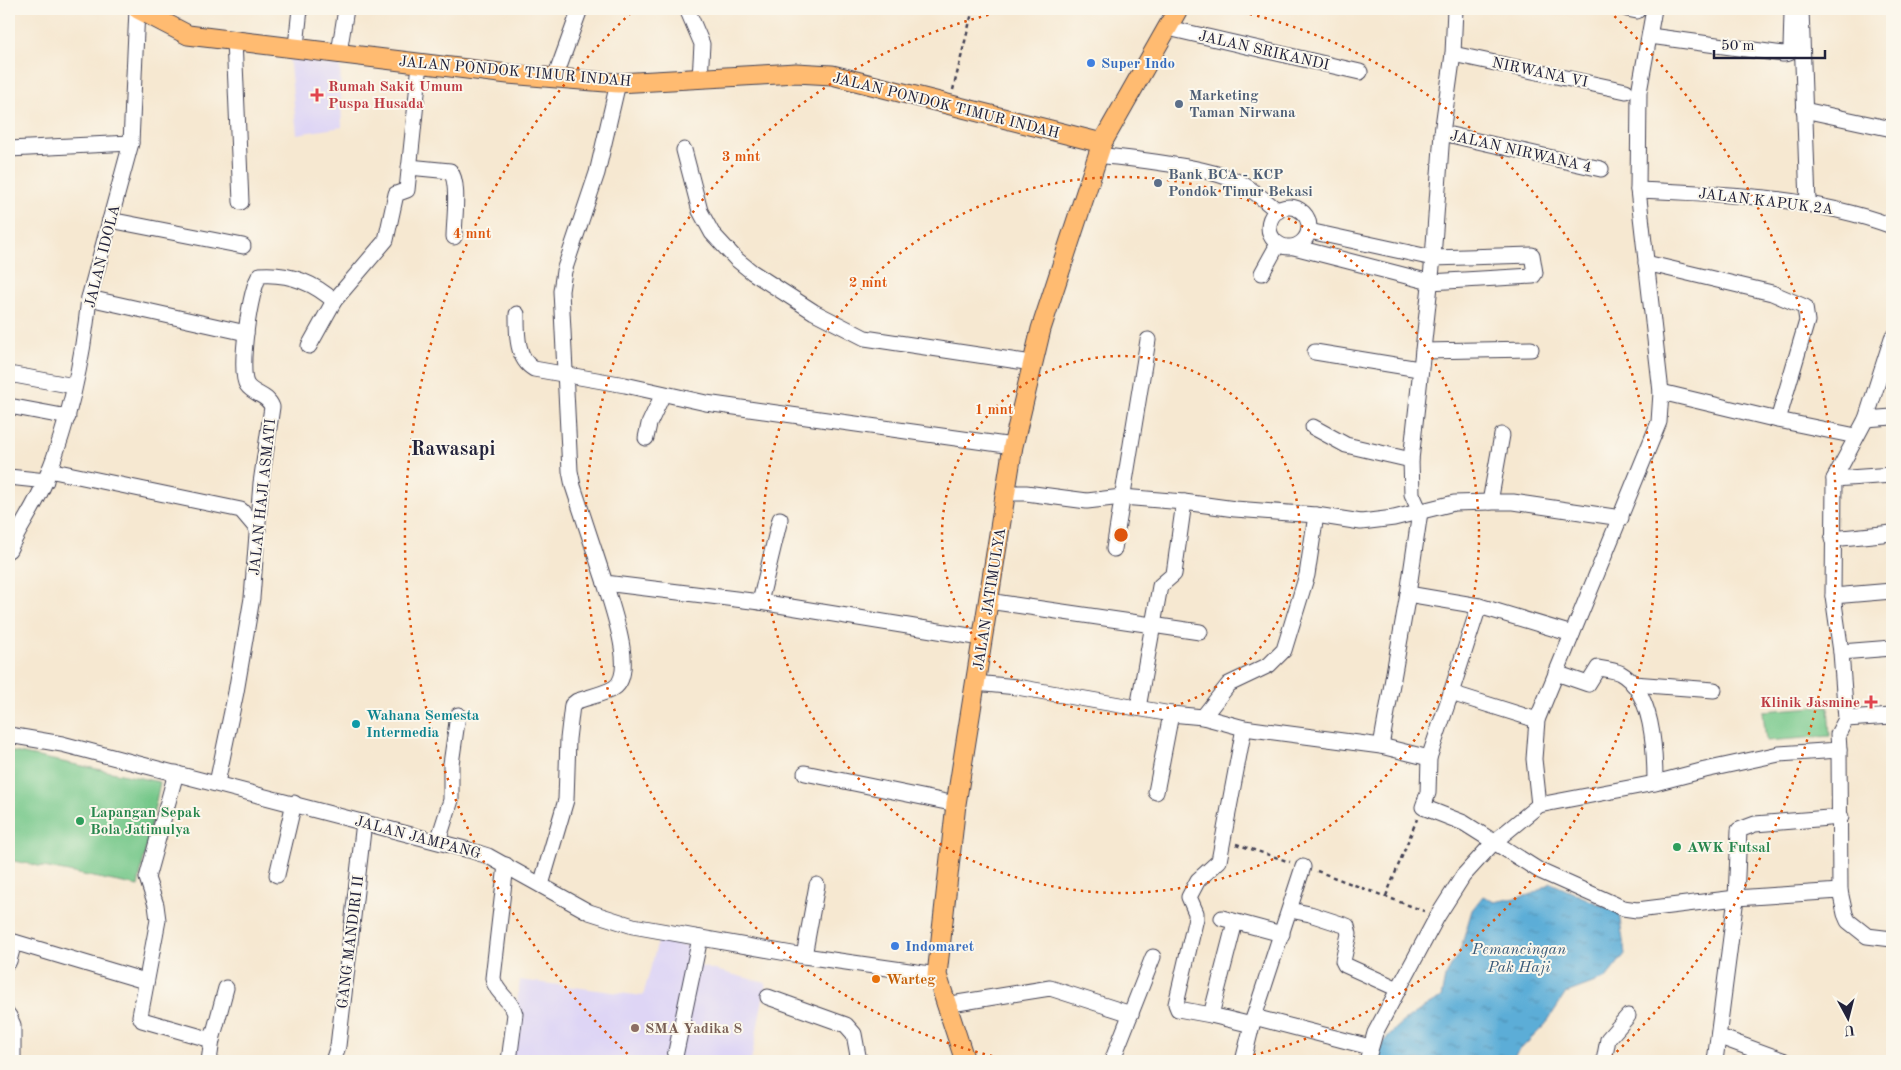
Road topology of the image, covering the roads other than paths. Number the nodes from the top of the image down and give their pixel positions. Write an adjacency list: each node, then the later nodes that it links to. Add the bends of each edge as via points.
1 (138, 9): 13 (main road, JALAN PONDOK TIMUR INDAH, via 188,35); 26 (street, JALAN IDOLA)
2 (580, 9): 19 (street)
3 (687, 9): 20 (street, via 702,44)
4 (1178, 9): 11 (main road, JALAN JATIMULYA)
5 (1455, 9): 16 (street)
6 (1654, 9): 12 (street)
7 (1792, 9): 12 (street, via 1789,53)
8 (1801, 9): 23 (street)
9 (301, 10): 14 (street)
10 (342, 11): 15 (street)
11 (1168, 28): 18 (street, JALAN SRIKANDI); 28 (main road, JALAN JATIMULYA)
12 (1650, 36): 32 (street, via 1639,92)
13 (234, 40): 14 (main road, JALAN PONDOK TIMUR INDAH); 33 (street)
14 (296, 46): 15 (main road, JALAN PONDOK TIMUR INDAH)
15 (339, 54): 17 (main road, JALAN PONDOK TIMUR INDAH)
16 (1453, 54): 22 (street, NIRWANA VI); 25 (street)
17 (420, 64): 19 (main road, JALAN PONDOK TIMUR INDAH); 30 (street)
18 (1360, 72)
19 (555, 78): 21 (main road, JALAN PONDOK TIMUR INDAH)
20 (700, 79): 21 (main road, JALAN PONDOK TIMUR INDAH); 28 (main road, JALAN PONDOK TIMUR INDAH, via 796,73 832,75)
21 (618, 83): 61 (street, via 597,173 562,281)
22 (1626, 91)
23 (1804, 110): 24 (street); 34 (street)
24 (1892, 129)
25 (1442, 134): 31 (street, JALAN NIRWANA 4); 43 (street)
26 (131, 143): 27 (street); 36 (street, JALAN IDOLA)
27 (9, 149)
28 (1100, 149): 35 (street, via 1226,177 1246,186); 58 (main road, JALAN JATIMULYA)
29 (684, 150): 58 (street, via 700,211 712,233 752,272 814,312 865,338)
30 (409, 167): 39 (street, via 453,175 456,184); 48 (street, via 406,190 398,192 394,199 386,240)
31 (1601, 169)
32 (1638, 190): 34 (street, JALAN KAPUK 2A, via 1724,194); 44 (street)
33 (241, 202)
34 (1808, 203): 37 (street, JALAN KAPUK 2A, via 1855,212)
35 (1278, 211): 38 (street, via 1298,210 1308,221); 40 (street, via 1269,227 1271,237)
36 (110, 220): 41 (street); 47 (street, JALAN IDOLA)
37 (1892, 226)
38 (1308, 231): 42 (street, via 1304,241); 43 (street)
39 (454, 236)
40 (1278, 244): 42 (street); 45 (street)
41 (243, 246)
42 (1294, 247): 46 (street)
43 (1433, 258): 46 (street); 46 (street, via 1532,255 1535,273 1533,276)
44 (1646, 263): 63 (street); 69 (street, via 1772,293 1805,307 1807,321)
45 (1262, 273)
46 (1430, 282): 55 (street)
47 (89, 298): 50 (street); 62 (street, JALAN IDOLA)
48 (334, 301): 50 (street, JALAN HAJI ASMATI, via 311,283 274,274 260,275 255,282); 53 (street)
49 (517, 314): 61 (street, via 522,359 526,365)
50 (246, 333): 88 (street, JALAN HAJI ASMATI, via 244,380 248,387 269,399 272,407)
51 (1892, 338): 57 (street)
52 (1148, 340): 81 (street)
53 (309, 346)
54 (1531, 349): 55 (street)
55 (1423, 351): 59 (street)
56 (1315, 352): 59 (street)
57 (1889, 356): 68 (street)
58 (1032, 363): 74 (main road, JALAN JATIMULYA)
59 (1420, 369): 75 (street)
60 (9, 374): 62 (street)
61 (565, 375): 64 (street); 93 (street, via 566,429 573,486)
62 (74, 386): 66 (street, JALAN IDOLA)
63 (1661, 392): 69 (street); 86 (street, via 1659,422)
64 (663, 394): 73 (street); 74 (street, via 706,403)
65 (9, 406): 66 (street)
66 (68, 417): 76 (street, JALAN IDOLA)
67 (1892, 417): 68 (street)
68 (1866, 419): 72 (street)
69 (1778, 420): 72 (street)
70 (1313, 427): 75 (street, via 1346,445)
71 (1502, 435): 83 (street)
72 (1856, 436): 79 (street)
73 (646, 438)
74 (1013, 446): 80 (main road, JALAN JATIMULYA)
75 (1411, 460): 84 (street, via 1412,494)
76 (48, 475): 78 (street); 88 (street, via 241,510); 91 (street, JALAN IDOLA)
77 (1892, 475): 79 (street)
78 (9, 477)
79 (1834, 479): 90 (street)
80 (1006, 493): 81 (street, via 1026,492 1087,501); 97 (main road, JALAN JATIMULYA)
81 (1122, 497): 82 (street); 92 (street)
82 (1184, 502): 85 (street); 100 (street, via 1174,574 1160,586)
83 (1490, 502): 84 (street, via 1454,503); 86 (street, via 1513,502)
84 (1420, 512): 85 (street, via 1361,522); 95 (street)
85 (1316, 516): 115 (street, via 1306,575 1284,650 1269,665 1229,684)
86 (1621, 518): 102 (street)
87 (780, 519): 98 (street)
88 (258, 530): 125 (street, JALAN HAJI ASMATI, via 252,598)
89 (1892, 533): 90 (street)
90 (1832, 539): 96 (street)
91 (10, 546)
92 (1114, 549)
93 (605, 583): 98 (street); 138 (street, via 621,642 622,678 614,688 572,705 566,800)
94 (1892, 591): 96 (street)
95 (1408, 594): 99 (street); 120 (street)
96 (1833, 596): 105 (street)
97 (988, 601): 100 (street); 103 (main road, JALAN JATIMULYA)
98 (760, 602): 103 (street)
99 (1479, 606): 102 (street); 110 (street)
100 (1153, 626): 101 (street); 111 (street)
101 (1200, 632)
102 (1572, 634): 106 (street)
103 (982, 638): 107 (main road, JALAN JATIMULYA)
104 (1892, 648): 105 (street)
105 (1841, 652): 116 (street)
106 (1556, 674): 108 (street, via 1588,684 1598,668 1620,672); 117 (street)
107 (975, 683): 111 (street); 129 (main road, JALAN JATIMULYA)
108 (1633, 684): 109 (street); 126 (street, via 1645,706 1652,730)
109 (1714, 690)
110 (1450, 693): 117 (street); 122 (street)
111 (1138, 708): 112 (street)
112 (1171, 714): 115 (street); 127 (street)
113 (458, 715): 133 (street, via 451,764 451,800)
114 (1892, 716): 116 (street)
115 (1203, 717): 118 (street)
116 (1846, 719): 121 (street, via 1838,734)
117 (1537, 720): 130 (street, via 1534,760)
118 (1244, 728): 120 (street); 158 (street, via 1220,861 1198,880 1189,896 1196,918 1176,1004 1178,1009)
119 (9, 735): 123 (street, JALAN JAMPANG, via 62,744)
120 (1381, 746): 122 (street)
121 (1839, 750): 126 (street, via 1779,754); 131 (street)
122 (1429, 758): 134 (street, via 1428,793 1423,807 1464,823)
123 (176, 773): 125 (street, JALAN JAMPANG); 151 (street, via 147,878 158,920)
124 (805, 773): 129 (street)
125 (217, 783): 128 (street, JALAN JAMPANG)
126 (1655, 783): 130 (street)
127 (1156, 792)
128 (294, 803): 132 (street, JALAN JAMPANG); 137 (street)
129 (956, 804): 150 (main road, JALAN JATIMULYA)
130 (1538, 804): 134 (street)
131 (1841, 817): 140 (street); 141 (street, via 1755,824 1739,830)
132 (364, 822): 133 (street, JALAN JAMPANG); 166 (street, GANG MANDIRI II, via 338,1046)
133 (438, 842): 135 (street, JALAN JAMPANG, via 488,856)
134 (1494, 842): 141 (street, via 1540,871 1623,908 1636,910); 153 (street, via 1463,876)
135 (506, 866): 138 (street, JALAN JAMPANG); 167 (street, via 493,978 515,1014)
136 (1304, 867): 142 (street)
137 (277, 875)
138 (541, 885): 144 (street, JALAN JAMPANG, via 589,912 612,920)
139 (817, 885): 147 (street)
140 (1840, 891): 141 (street); 145 (street, via 1848,921 1867,936)
141 (1736, 898): 161 (street)
142 (1290, 910): 143 (street); 153 (street, via 1347,926 1349,934 1344,965)
143 (1282, 934): 158 (street, via 1228,920); 160 (street)
144 (700, 938): 147 (street, JALAN JAMPANG); 168 (street)
145 (1892, 939)
146 (11, 942): 149 (street); 151 (street)
147 (804, 956): 150 (street, JALAN JAMPANG)
148 (1153, 957): 156 (street)
149 (9, 962)
150 (937, 975): 155 (main road, JALAN JATIMULYA)
151 (146, 980): 162 (street, via 140,1019)
152 (226, 988): 162 (street)
153 (1398, 989): 163 (street, via 1375,1033)
154 (768, 997): 169 (street, via 846,1025 854,1034)
155 (945, 1006): 156 (street, via 1050,988); 170 (main road, JALAN JATIMULYA)
156 (1131, 1014): 171 (street)
157 (9, 1016): 164 (street, via 13,1025)
158 (1211, 1016): 160 (street)
159 (1628, 1016): 173 (street, via 1608,1038)
160 (1253, 1021): 163 (street); 172 (street)
161 (1720, 1037): 174 (street); 175 (street)
162 (212, 1040): 165 (street)
163 (1369, 1054)
164 (13, 1061)
165 (209, 1061)
166 (332, 1061)
167 (509, 1061)
168 (674, 1061)
169 (859, 1061)
170 (965, 1061)
171 (1112, 1061)
172 (1243, 1061)
173 (1604, 1061)
174 (1715, 1061)
175 (1785, 1061)

